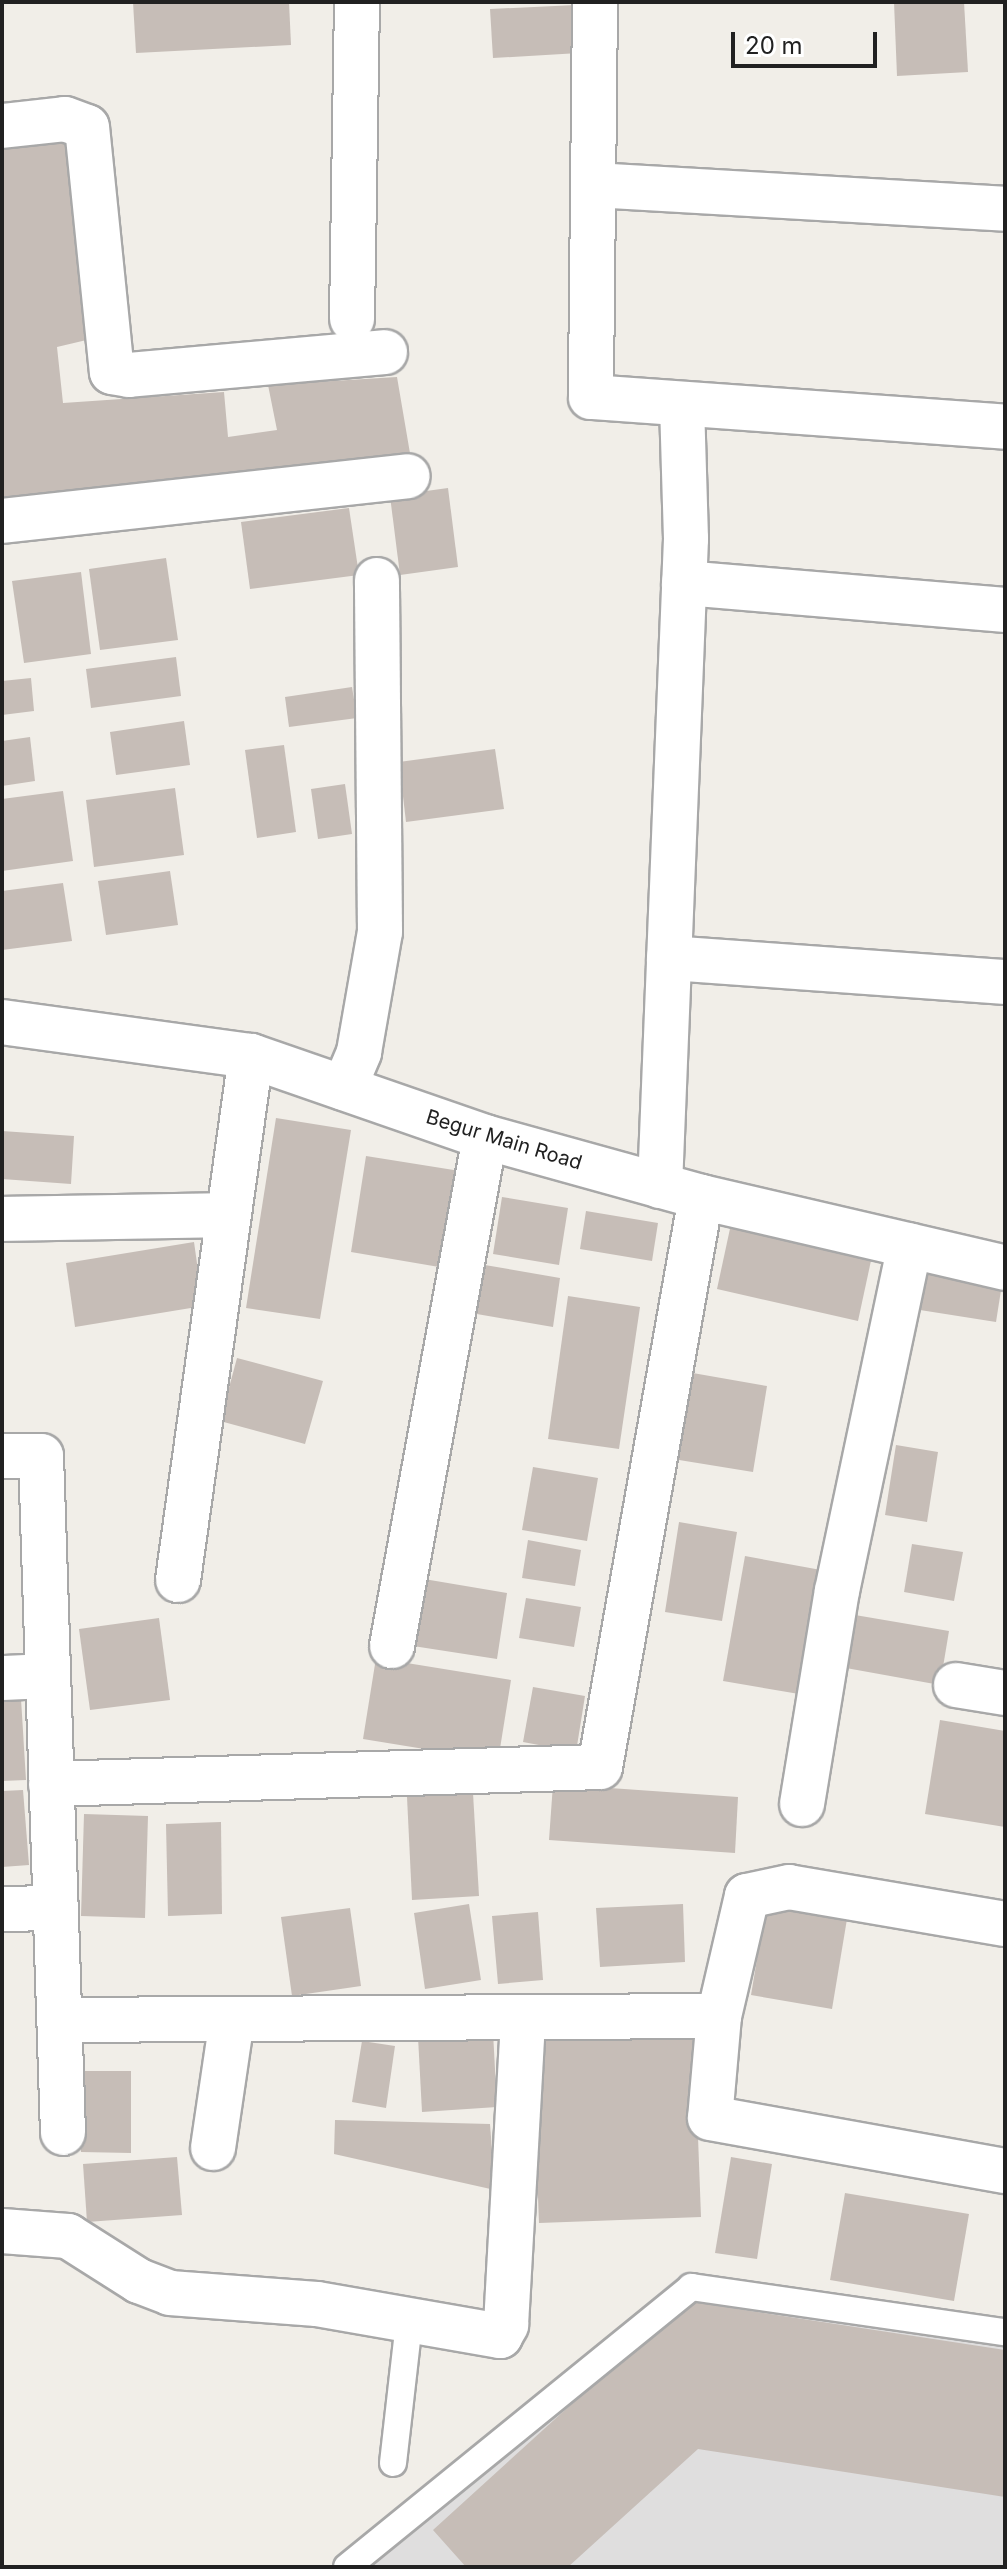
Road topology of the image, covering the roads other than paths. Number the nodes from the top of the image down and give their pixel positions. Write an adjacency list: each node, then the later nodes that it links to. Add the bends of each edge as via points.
1 (357, 2): 6 (street)
2 (595, 2): 4 (street)
3 (2, 126): 7 (street, via 65,119 87,127 112,372 129,375)
4 (594, 185): 5 (street); 8 (street, via 591,397)
5 (1005, 209)
6 (352, 319)
7 (385, 352)
8 (682, 404): 9 (street); 13 (street)
9 (1005, 427)
10 (408, 476): 11 (street)
11 (2, 521)
12 (377, 580): 19 (street, via 380,932 359,1052)
13 (684, 583): 14 (street); 15 (street)
14 (1005, 610)
15 (669, 958): 16 (street); 21 (street)
16 (1005, 982)
17 (2, 1022): 18 (street, Begur Main Road)
18 (251, 1056): 19 (street, Begur Main Road); 23 (street)
19 (344, 1088): 20 (street, Begur Main Road)
20 (485, 1137): 21 (street, Begur Main Road); 29 (street)
21 (660, 1186): 22 (street, Begur Main Road)
22 (701, 1197): 25 (street, Begur Main Road); 34 (street, via 600,1767)
23 (226, 1215): 24 (street); 28 (street)
24 (2, 1219)
25 (910, 1246): 26 (street, Begur Main Road); 35 (street, via 837,1591)
26 (1005, 1268)
27 (2, 1456): 30 (street, via 41,1456)
28 (178, 1580)
29 (392, 1646)
30 (47, 1676): 31 (street); 34 (street)
31 (2, 1678)
32 (956, 1685): 33 (street)
33 (1005, 1693)
34 (51, 1784): 36 (street)
35 (802, 1804)
36 (56, 1908): 37 (street); 41 (street)
37 (2, 1909)
38 (1005, 1924): 39 (street, via 789,1887 747,1896)
39 (719, 2016): 40 (street); 45 (street, via 710,2118)
40 (523, 2017): 42 (street); 47 (street, via 506,2325 500,2336 490,2338)
41 (59, 2020): 42 (street); 43 (street)
42 (232, 2020): 44 (street)
43 (63, 2133)
44 (213, 2148)
45 (1005, 2171)
46 (2, 2231): 47 (street, via 68,2236 139,2281 170,2293 317,2304)
47 (409, 2322): 49 (lane)
48 (1005, 2332): 50 (lane, via 691,2287)
49 (393, 2463)
50 (347, 2567)

